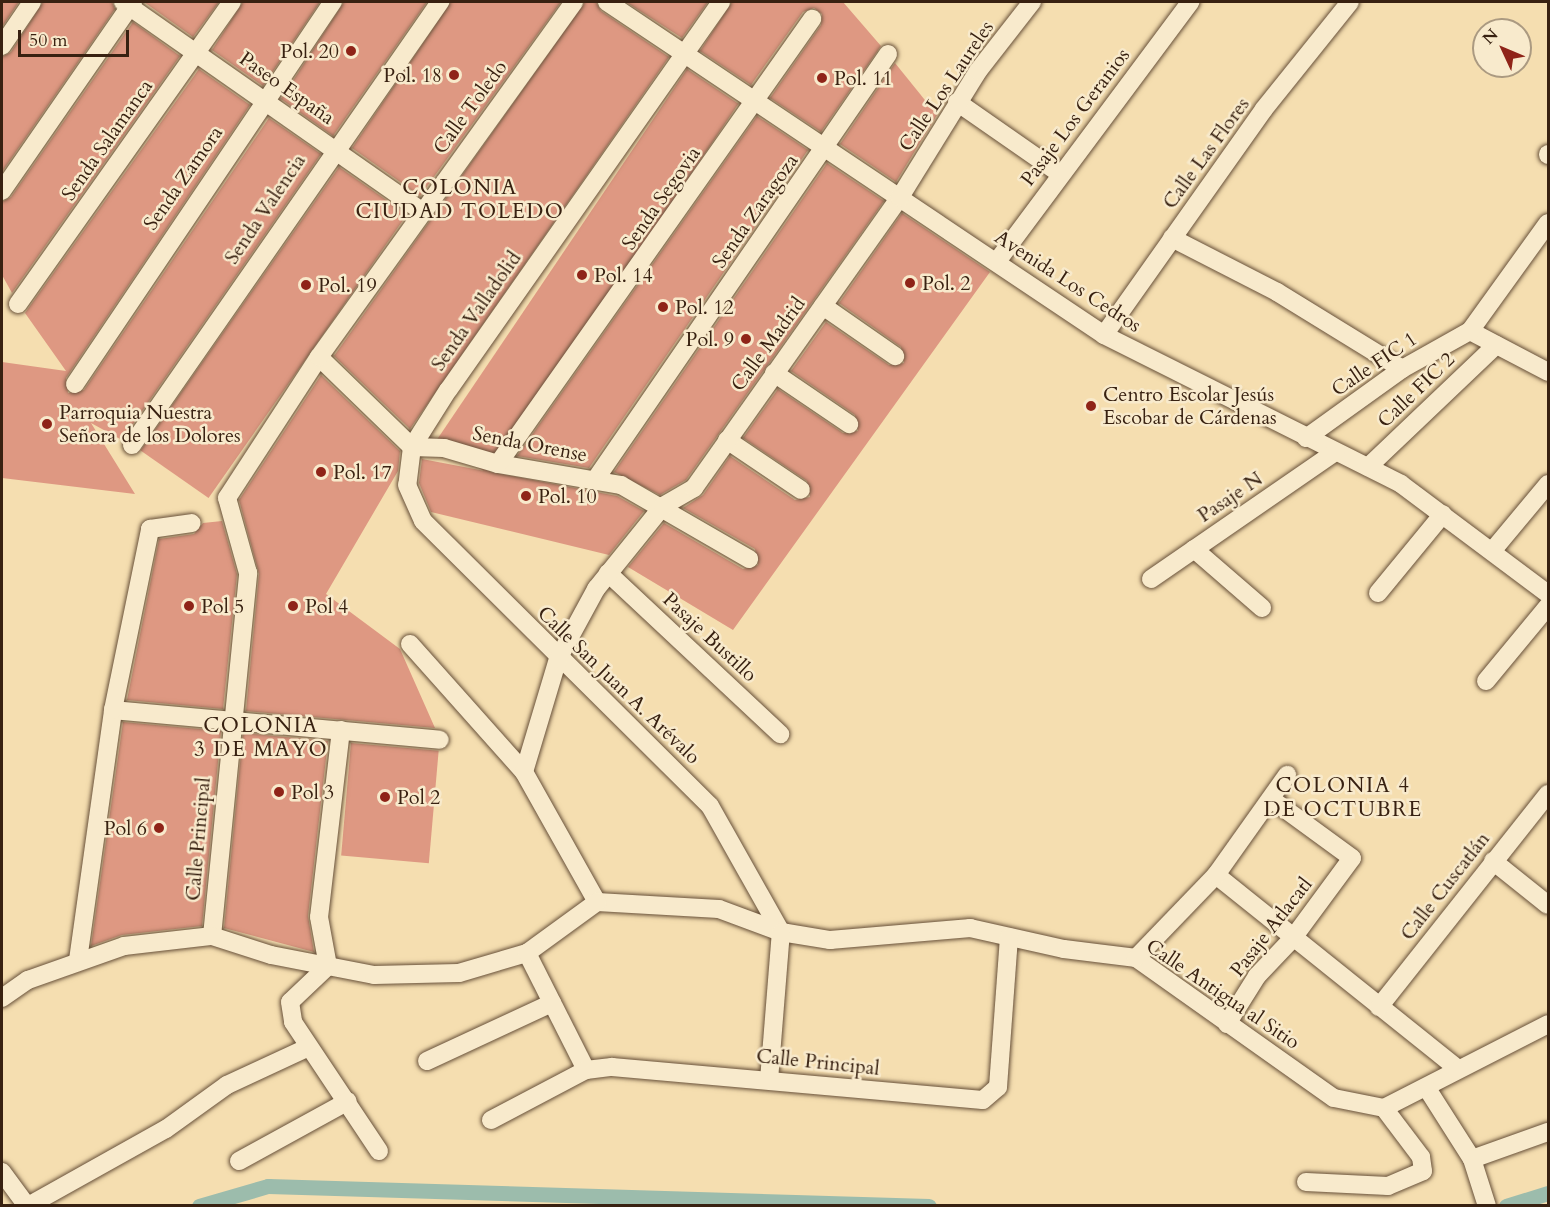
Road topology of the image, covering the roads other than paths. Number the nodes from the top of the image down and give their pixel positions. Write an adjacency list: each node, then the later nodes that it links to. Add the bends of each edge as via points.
1 (32, 2): 13 (street)
2 (232, 2): 14 (street, Senda Salamanca)
3 (333, 2): 17 (street, Senda Zamora)
4 (440, 2): 20 (street, Senda Valencia)
5 (574, 2): 25 (street, Calle Toledo)
6 (607, 2): 16 (street, Avenida Los Cedros)
7 (721, 2): 16 (street, Senda Valladolid)
8 (1032, 2): 19 (street, Calle Los Laureles)
9 (1190, 2): 22 (street, Pasaje Los Geranios)
10 (1350, 2): 27 (street, Calle Las Flores)
11 (129, 3): 14 (street, Paseo España); 23 (street)
12 (812, 20): 18 (street, Senda Segovia)
13 (2, 46)
14 (196, 51): 17 (street, Paseo España); 29 (street, Senda Salamanca)
15 (888, 54): 21 (street, Senda Zaragoza)
16 (685, 57): 18 (street, Avenida Los Cedros); 44 (street, Senda Valladolid)
17 (264, 100): 20 (street, Paseo España); 39 (street, Senda Zamora)
18 (755, 102): 21 (street, Avenida Los Cedros); 46 (street, Senda Segovia)
19 (957, 102): 22 (street); 24 (street, Calle Los Laureles)
20 (333, 148): 25 (street, Paseo España); 43 (street, Senda Valencia)
21 (825, 149): 24 (street, Avenida Los Cedros); 48 (street, Senda Zaragoza)
22 (1059, 173): 28 (street, Pasaje Los Geranios)
23 (2, 191)
24 (900, 197): 28 (street, Avenida Los Cedros); 30 (street, Calle Madrid)
25 (423, 212): 35 (street, Calle Toledo)
26 (1548, 223): 31 (street)
27 (1172, 238): 32 (street, Calle Las Flores); 36 (street, via 1277,292)
28 (998, 261): 32 (street, Avenida Los Cedros)
29 (18, 304)
30 (823, 306): 34 (street); 38 (street, Calle Madrid)
31 (1470, 331): 33 (street); 36 (street, Calle FIC 1)
32 (1104, 335): 41 (street, Avenida Los Cedros)
33 (1496, 345): 37 (street); 47 (street, Calle FIC 2)
34 (895, 356)
35 (319, 357): 44 (street); 51 (street, Calle Toledo)
36 (1402, 369): 41 (street, Calle FIC 1)
37 (1548, 372)
38 (774, 373): 40 (street); 42 (street, Calle Madrid)
39 (75, 384)
40 (849, 424)
41 (1306, 438): 45 (street, Avenida Los Cedros)
42 (727, 440): 50 (street); 52 (street, Calle Madrid, via 694,488)
43 (132, 445)
44 (411, 447): 46 (street, Senda Orense, via 444,448); 65 (street, Calle San Juan A. Arévalo, via 407,485 423,521)
45 (1335, 452): 47 (street, Avenida Los Cedros); 55 (street, Pasaje N)
46 (498, 464): 48 (street, Senda Orense)
47 (1368, 467): 53 (street, Avenida Los Cedros)
48 (595, 480): 52 (street, Senda Orense)
49 (1548, 484): 56 (street)
50 (801, 490)
51 (227, 498): 68 (street, Calle Principal, via 248,573)
52 (663, 506): 57 (street, Senda Orense); 58 (street)
53 (1443, 514): 56 (street, Avenida Los Cedros); 60 (street)
54 (192, 523): 67 (street, via 150,529)
55 (1194, 549): 59 (street, Pasaje N); 63 (street)
56 (1493, 550): 61 (street, Avenida Los Cedros)
57 (749, 559)
58 (608, 573): 65 (street); 70 (street, Pasaje Bustillo)
59 (1151, 579)
60 (1378, 593)
61 (1548, 594)
62 (1548, 606): 66 (street)
63 (1262, 608)
64 (410, 644): 72 (street)
65 (558, 659): 72 (street); 80 (street, Calle San Juan A. Arévalo, via 710,806)
66 (1485, 681)
67 (113, 710): 68 (street); 86 (street)
68 (231, 720): 69 (street); 81 (street, Calle Principal)
69 (341, 730): 71 (street); 87 (street, via 319,917)
70 (780, 734)
71 (440, 740)
72 (524, 772): 78 (street)
73 (1287, 776): 75 (street)
74 (1548, 794): 76 (street, Calle Cuscatlán)
75 (1271, 800): 77 (street); 83 (street, Pasaje Atlacatl, via 1352,858)
76 (1493, 861): 79 (street); 90 (street, Calle Cuscatlán)
77 (1216, 875): 83 (street); 85 (street)
78 (597, 902): 80 (street, Calle Antigua al Sitio, via 719,909); 84 (street)
79 (1548, 905)
80 (781, 932): 82 (street, Calle Antigua al Sitio, via 830,940 970,928); 97 (street)
81 (212, 936): 86 (street, via 124,946); 87 (street)
82 (1009, 937): 85 (street, Calle Antigua al Sitio); 97 (street, Calle Principal, via 998,1088 983,1101)
83 (1293, 938): 90 (street); 91 (street, Pasaje Atlacatl, via 1257,976)
84 (527, 953): 87 (street, via 459,973 374,975); 89 (street)
85 (1136, 958): 91 (street, Calle Antigua al Sitio)
86 (78, 960): 88 (street)
87 (328, 966): 93 (street, via 290,1002 293,1022)
88 (2, 998)
89 (552, 1003): 94 (street); 96 (street)
90 (1379, 1007): 95 (street)
91 (1227, 1024): 100 (street, Calle Antigua al Sitio, via 1334,1098)
92 (1548, 1024): 95 (street)
93 (309, 1047): 99 (street); 108 (street, via 227,1085 166,1129)
94 (427, 1060)
95 (1458, 1069): 98 (street)
96 (586, 1070): 97 (street, Calle Principal, via 683,1069); 101 (street, Calle Principal)
97 (769, 1080)
98 (1428, 1090): 100 (street); 104 (street)
99 (348, 1101): 103 (street); 105 (street)
100 (1384, 1108): 107 (street, via 1421,1157 1422,1171 1388,1186)
101 (490, 1120)
102 (1548, 1132): 104 (street)
103 (379, 1151)
104 (1472, 1159): 109 (street)
105 (239, 1161)
106 (2, 1172): 108 (street)
107 (1306, 1182)
108 (28, 1206)
109 (1487, 1206)

